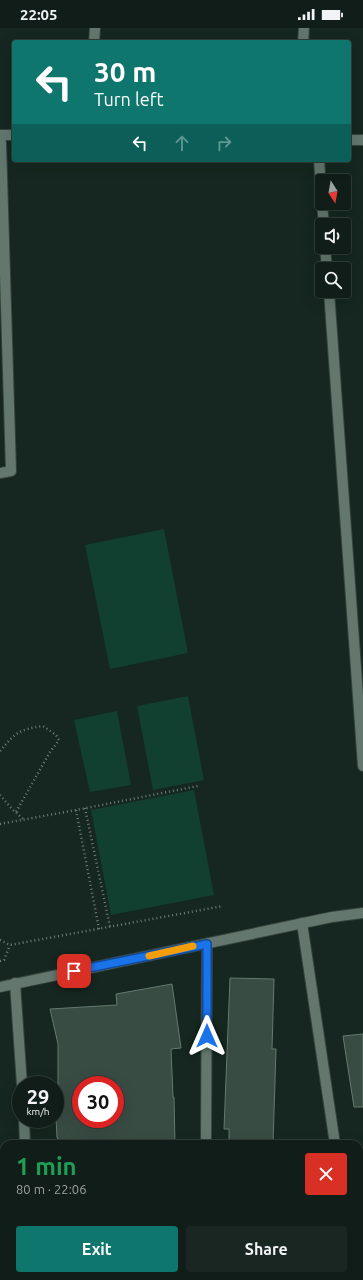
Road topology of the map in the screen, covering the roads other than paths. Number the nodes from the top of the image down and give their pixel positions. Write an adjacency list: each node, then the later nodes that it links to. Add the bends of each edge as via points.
1 (95, 28): 3 (street)
2 (304, 28): 4 (street)
3 (94, 40)
4 (303, 40)
5 (0, 135): 6 (street); 12 (street, via 11,471)
6 (12, 135)
7 (351, 140): 8 (street)
8 (363, 140)
9 (319, 162): 10 (street)
10 (320, 174)
11 (329, 298): 13 (street)
12 (0, 473)
13 (363, 766)
14 (363, 913): 15 (street)
15 (302, 924): 16 (street); 23 (street)
16 (207, 944): 17 (street); 22 (street)
17 (15, 983): 18 (street); 19 (street)
18 (0, 987)
19 (21, 1076)
20 (24, 1128): 21 (street)
21 (25, 1140)
22 (206, 1140)
23 (335, 1140)

